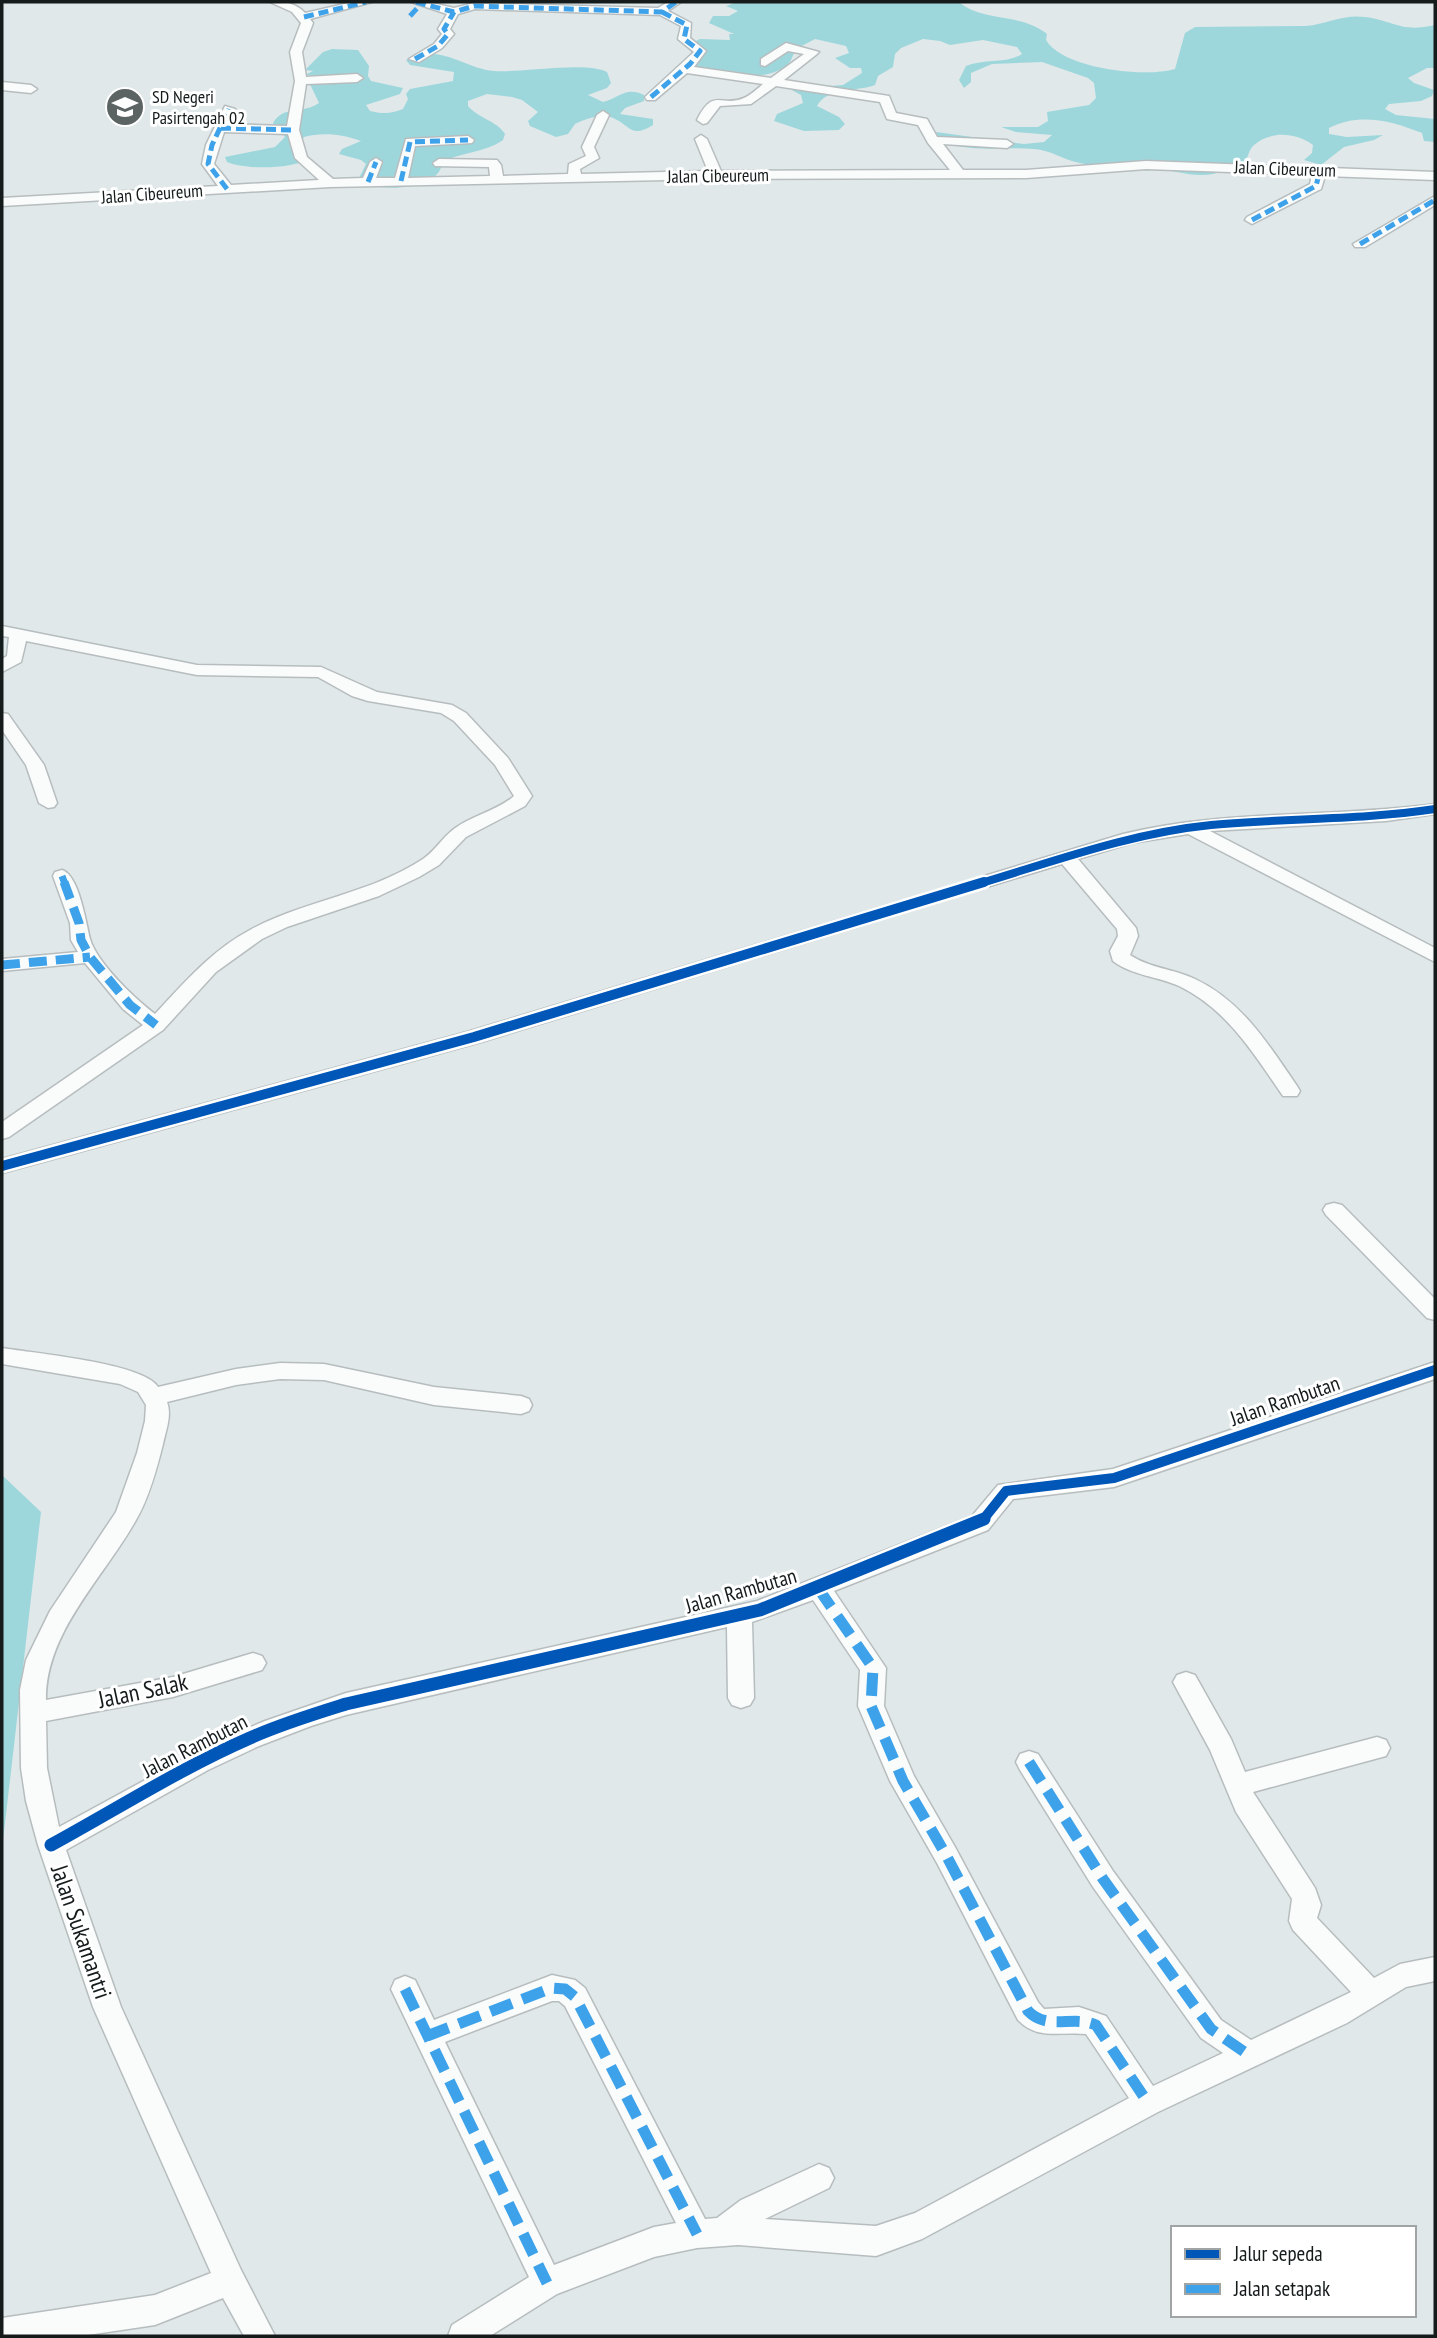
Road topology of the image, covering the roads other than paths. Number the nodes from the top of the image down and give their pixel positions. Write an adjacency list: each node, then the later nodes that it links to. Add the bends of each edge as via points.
1 (276, 2): 8 (street)
2 (366, 2): 8 (street)
3 (419, 2): 5 (street); 7 (street)
4 (677, 2): 6 (street)
5 (454, 12): 6 (street, via 474,6); 9 (street, via 444,29 448,34 438,46)
6 (662, 12): 11 (street, via 688,25 684,39 700,49)
7 (410, 16)
8 (304, 17): 13 (street, via 307,26 296,62)
9 (415, 59)
10 (765, 62): 14 (street, via 786,47 813,52)
11 (685, 69): 14 (street); 17 (street, via 666,80)
12 (356, 78): 13 (street)
13 (301, 82): 22 (street)
14 (769, 83): 20 (street, via 747,101 718,101); 25 (street, via 884,99 891,116 923,122)
15 (2, 86): 16 (street)
16 (31, 89)
17 (652, 97)
18 (229, 109): 21 (street)
19 (603, 115): 33 (street, via 588,148 593,158 573,167)
20 (703, 120)
21 (221, 128): 22 (street); 38 (street, via 208,164)
22 (293, 130): 37 (street, via 301,159)
23 (701, 139): 31 (street)
24 (468, 140): 35 (street, via 411,140)
25 (932, 140): 26 (street); 30 (street)
26 (1007, 144)
27 (376, 162): 36 (street)
28 (439, 163): 34 (street, via 493,163)
29 (1320, 170): 30 (street, Jalan Cibeureum, via 1146,165 1047,174); 32 (street, Jalan Cibeureum, via 1346,165); 41 (street, via 1316,186)
30 (958, 173): 31 (street, Jalan Cibeureum)
31 (716, 175): 33 (street, Jalan Cibeureum)
32 (1435, 176)
33 (575, 179): 34 (street, Jalan Cibeureum)
34 (497, 180): 35 (street, Jalan Cibeureum)
35 (401, 181): 36 (street, Jalan Cibeureum)
36 (368, 182): 37 (street, Jalan Cibeureum)
37 (330, 183): 38 (street, Jalan Cibeureum)
38 (227, 189): 40 (street, Jalan Cibeureum)
39 (1435, 200): 42 (street)
40 (2, 202)
41 (1252, 219)
42 (1360, 244)
43 (10, 633): 44 (street, via 15,657); 54 (street, via 197,670 321,672 374,697 446,709 460,717 502,762 522,793 519,802 460,833 432,861 412,873 255,935 209,968)
44 (2, 667)
45 (2, 718): 46 (street, via 35,765)
46 (48, 803)
47 (1435, 809): 48 (street)
48 (1191, 828): 49 (street, via 1129,838); 51 (street)
49 (1065, 856): 55 (street, via 1126,928 1128,936 1120,957 1130,965 1184,980 1216,998 1241,1021); 57 (street, via 474,1037)
50 (62, 876): 52 (street)
51 (1435, 956)
52 (90, 957): 53 (street); 54 (street, via 130,1005)
53 (2, 965)
54 (156, 1025): 56 (street)
55 (1290, 1091)
56 (2, 1132)
57 (2, 1166)
58 (1334, 1210): 59 (street)
59 (1435, 1312)
60 (2, 1356): 62 (street, via 124,1376 146,1386)
61 (1435, 1370): 64 (street, Jalan Rambutan, via 1114,1478 1010,1489 979,1523)
62 (154, 1396): 63 (street, via 236,1377 324,1372 434,1395); 69 (street, Jalan Sukamantri, via 157,1420 138,1490 127,1515 47,1639 33,1690)
63 (521, 1405)
64 (818, 1588): 65 (street, Jalan Rambutan); 79 (street, via 873,1668 871,1706 903,1781 1028,2011 1045,2023 1086,2020 1096,2025)
65 (739, 1615): 68 (street); 73 (street, Jalan Rambutan, via 346,1704 302,1718 201,1762)
66 (253, 1663): 69 (street, Jalan Salak, via 173,1687)
67 (1186, 1682): 72 (street, via 1222,1747)
68 (741, 1698)
69 (32, 1713): 73 (street, Jalan Sukamantri, via 38,1801)
70 (1377, 1748): 72 (street)
71 (1029, 1762): 78 (street, via 1103,1879 1211,2029)
72 (1236, 1786): 76 (street, via 1305,1896 1303,1921)
73 (51, 1845): 82 (street, Jalan Sukamantri, via 107,2007)
74 (1435, 1969): 76 (street, via 1400,1976)
75 (405, 1989): 77 (street)
76 (1372, 1995): 78 (street)
77 (427, 2036): 81 (street, via 552,1988 570,1993); 83 (street)
78 (1249, 2055): 79 (street)
79 (1147, 2103): 81 (street, via 898,2236 855,2241 792,2233)
80 (820, 2178): 81 (street)
81 (710, 2233): 83 (street, via 631,2249)
82 (230, 2280): 84 (street, via 155,2310); 85 (street, Jalan Sukamantri)
83 (547, 2283): 86 (street)
84 (2, 2333)
85 (260, 2336)
86 (463, 2336)

